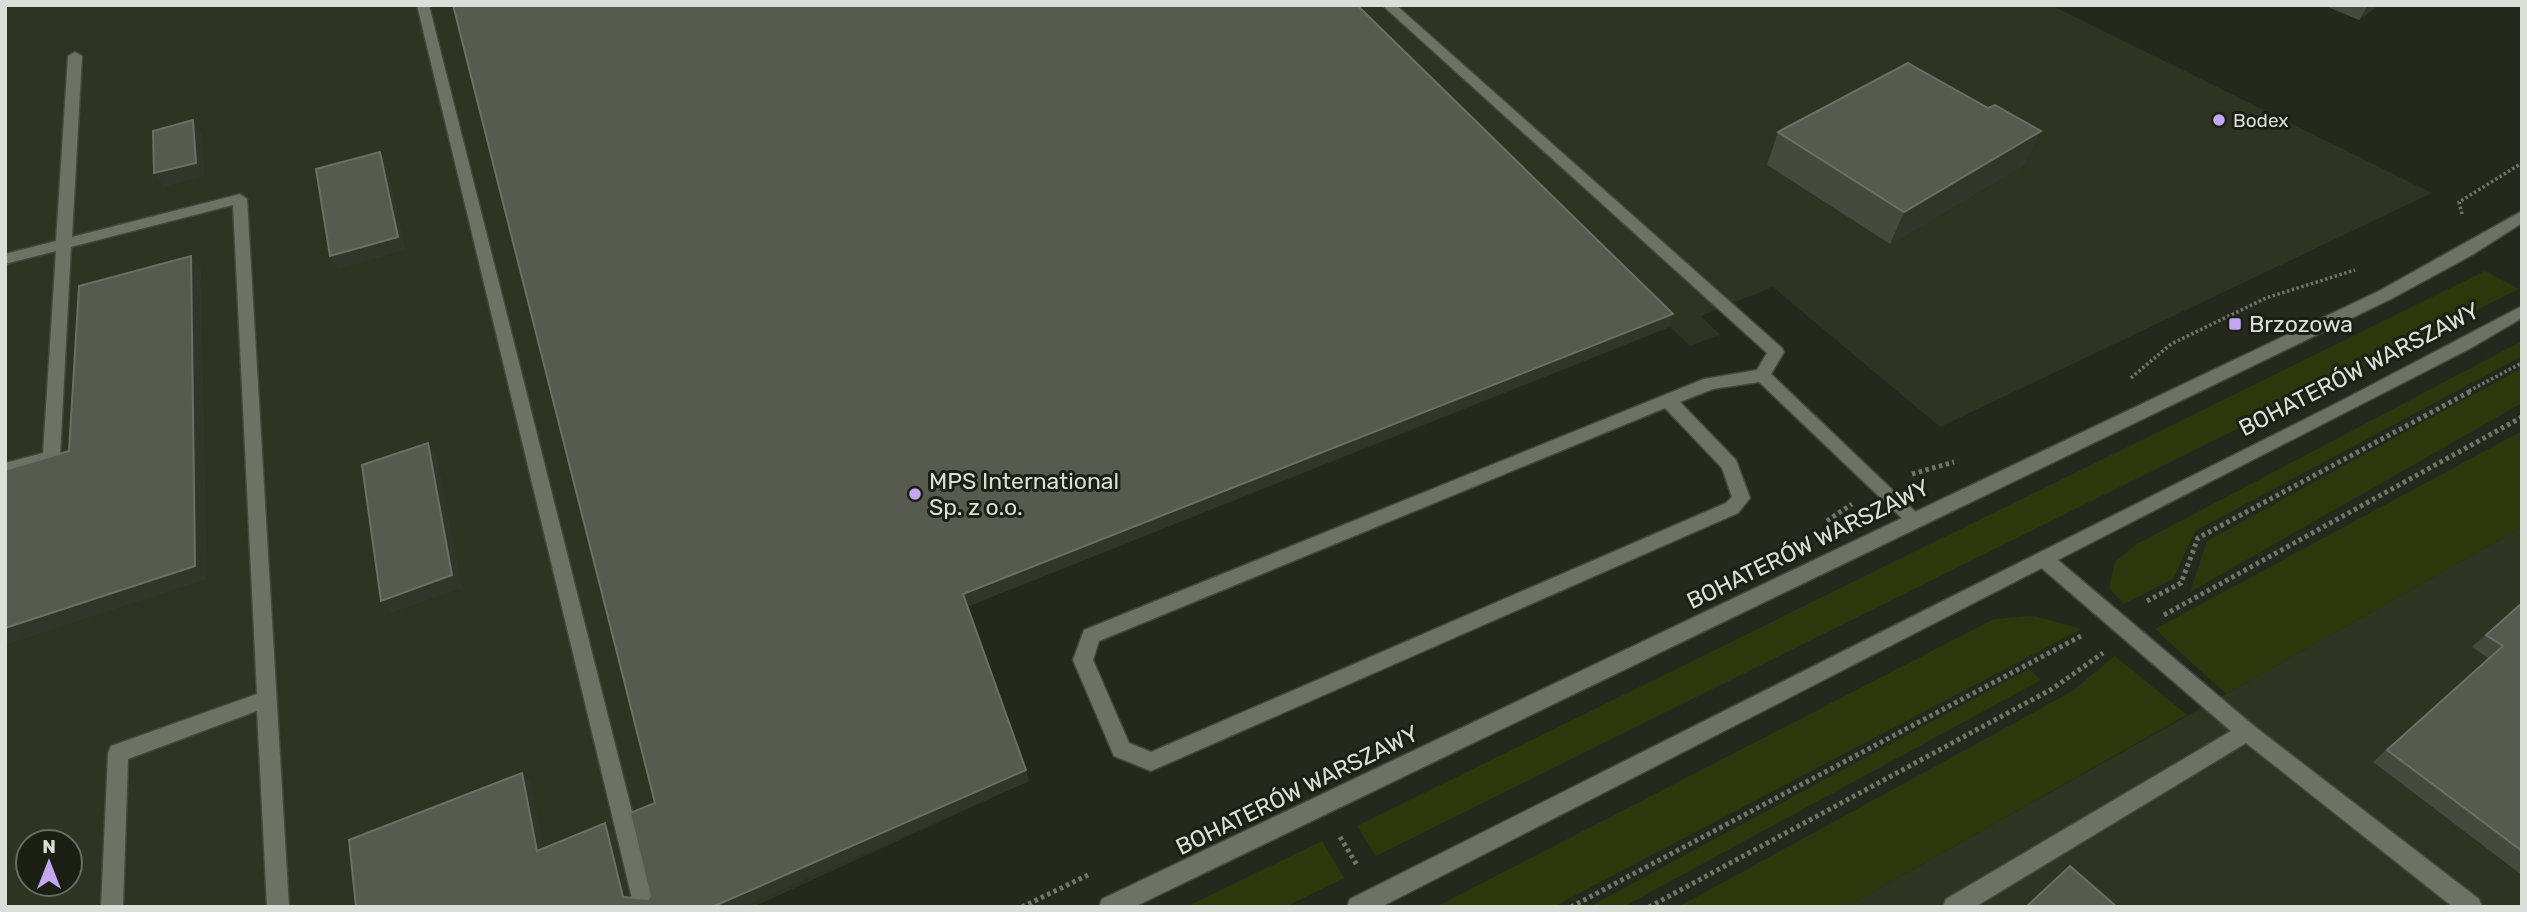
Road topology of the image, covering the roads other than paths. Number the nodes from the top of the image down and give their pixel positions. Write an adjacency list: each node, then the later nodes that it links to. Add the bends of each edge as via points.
1 (423, 5): 17 (street)
2 (1388, 5): 8 (street, via 1776,352)
3 (75, 55): 5 (street)
4 (2522, 216): 11 (street, BOHATERÓW WARSZAWY, via 2385,295)
5 (62, 244): 6 (street); 10 (street, via 51,457); 13 (street, via 240,199)
6 (5, 259)
7 (2522, 311): 12 (street, BOHATERÓW WARSZAWY)
8 (1762, 375): 9 (street, via 1710,383); 11 (street)
9 (1668, 400): 9 (street, via 1091,636 1083,660 1121,749 1151,762 1732,508 1741,498 1730,465)
10 (5, 470)
11 (1915, 520): 18 (street, BOHATERÓW WARSZAWY)
12 (2045, 560): 14 (street); 19 (street, BOHATERÓW WARSZAWY)
13 (267, 699): 15 (street, via 118,753); 16 (street)
14 (2247, 732): 20 (street); 21 (street)
15 (112, 907)
16 (278, 907)
17 (645, 907)
18 (1110, 907)
19 (1358, 907)
20 (1954, 907)
21 (2471, 907)

